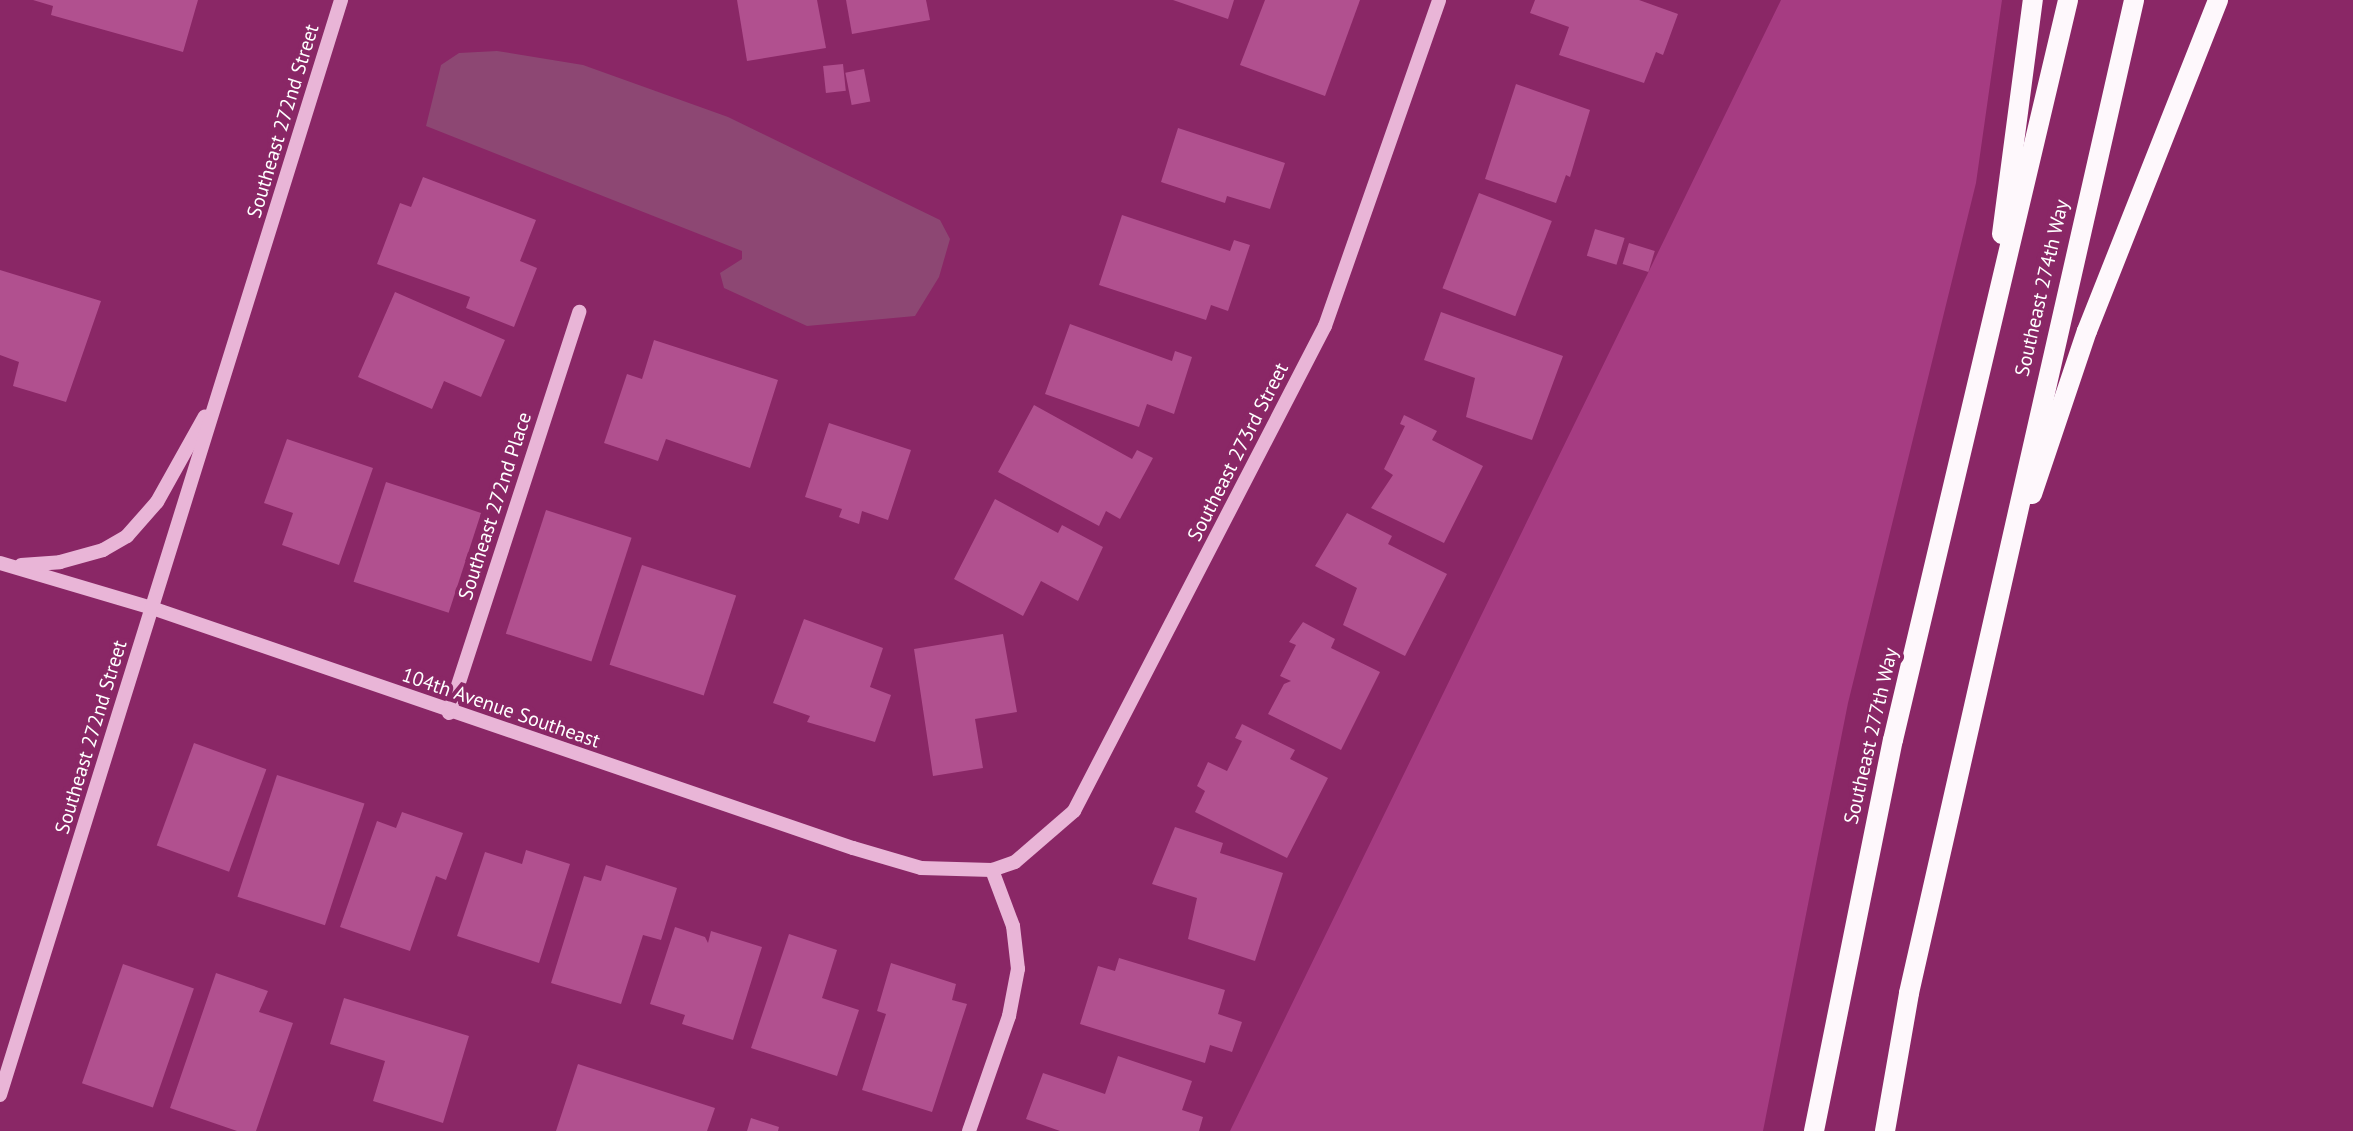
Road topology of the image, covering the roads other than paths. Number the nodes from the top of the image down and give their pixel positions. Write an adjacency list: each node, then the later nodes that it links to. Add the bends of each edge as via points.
1 (341, 0): 9 (street, Southeast 272nd Street)
2 (1439, 0): 14 (street, Southeast 273rd Street, via 1325,326 1074,811 1044,842)
3 (2033, 0): 8 (main road)
4 (2068, 0): 8 (main road, Southeast 274th Way)
5 (2134, 0): 11 (main road, Southeast 274th Way)
6 (2218, 0): 11 (main road, via 2087,331)
7 (579, 312): 13 (street, Southeast 272nd Place)
8 (1987, 354): 17 (main road, Southeast 277th Way, via 1893,740)
9 (219, 392): 10 (street, Southeast 272nd Street, via 157,502 127,536 103,550 60,562); 12 (street, Southeast 272nd Street)
10 (5, 565): 12 (street, 104th Avenue Southeast)
11 (2000, 588): 18 (main road, via 1909,993)
12 (152, 608): 13 (street, 104th Avenue Southeast); 15 (street, Southeast 272nd Street)
13 (449, 713): 14 (street, 104th Avenue Southeast, via 908,864)
14 (992, 870): 16 (street, via 1013,926 1018,969 1009,1016)
15 (0, 1095)
16 (969, 1131)
17 (1814, 1131)
18 (1885, 1131)

